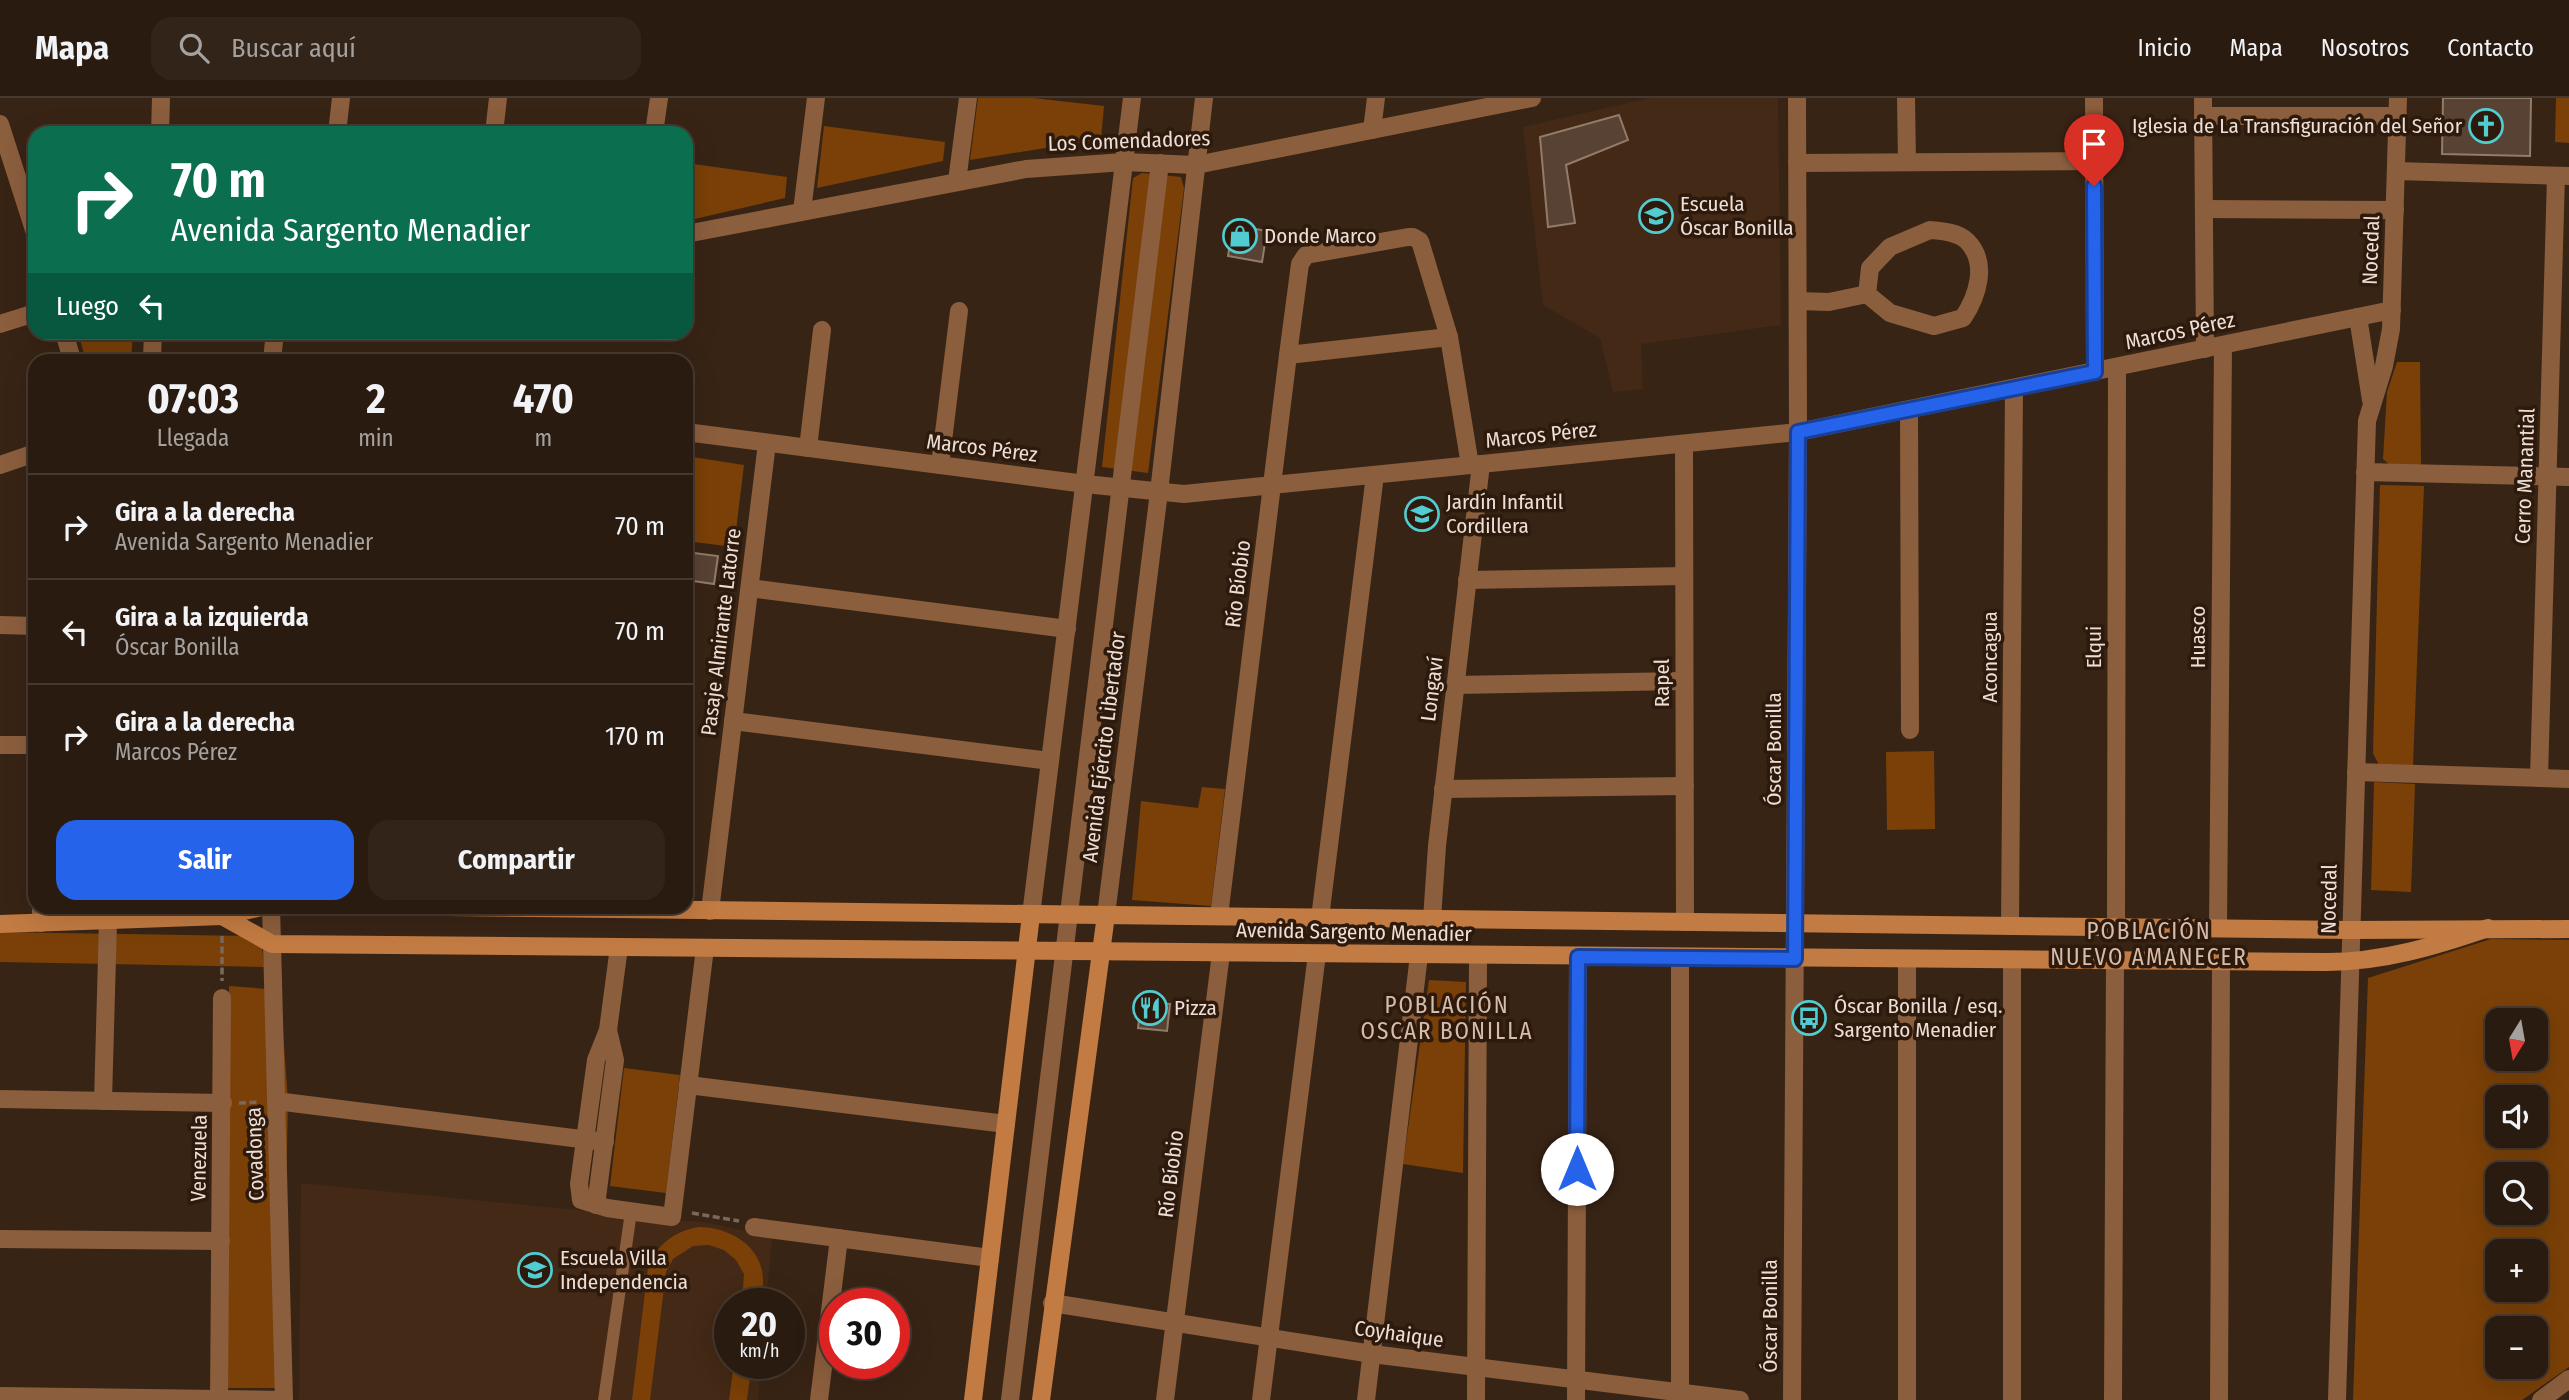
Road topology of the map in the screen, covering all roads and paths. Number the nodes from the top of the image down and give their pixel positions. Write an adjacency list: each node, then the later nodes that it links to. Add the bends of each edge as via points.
1 (161, 98): 18 (street)
2 (341, 98): 19 (street)
3 (498, 98): 20 (street)
4 (659, 98): 21 (street)
5 (816, 98): 35 (street)
6 (968, 98): 32 (street)
7 (1132, 98): 24 (street)
8 (1204, 98): 28 (street, Avenida Ejército Libertador)
9 (1376, 98): 22 (street)
10 (1532, 98): 14 (street, Los Comendadores)
11 (1797, 98): 27 (street, Óscar Bonilla)
12 (1906, 98): 25 (street)
13 (2094, 98): 23 (street)
14 (1503, 101): 22 (street, Los Comendadores)
15 (2203, 107): 16 (street); 33 (street, Huasco)
16 (2398, 107): 30 (street, Nocedal)
17 (0, 124): 29 (street)
18 (160, 126)
19 (338, 126)
20 (495, 126)
21 (655, 126)
22 (1372, 130): 28 (street, Los Comendadores)
23 (2094, 161): 25 (street); 51 (street)
24 (1125, 162): 26 (street, Los Comendadores); 32 (street, Los Comendadores, via 1026,169); 68 (street)
25 (1907, 162): 27 (street)
26 (1160, 163): 28 (street, Los Comendadores); 70 (street)
27 (1797, 163): 40 (street, Óscar Bonilla)
28 (1196, 165): 71 (street, Avenida Ejército Libertador)
29 (8, 169): 36 (street)
30 (2396, 172): 31 (street); 34 (street, Nocedal)
31 (2563, 176): 66 (street, Cerro Manantial)
32 (957, 181): 35 (street, Los Comendadores)
33 (2204, 209): 34 (street); 48 (street, Huasco)
34 (2395, 210): 41 (street, Nocedal)
35 (802, 211): 37 (street, Los Comendadores)
36 (28, 216)
37 (693, 233)
38 (1303, 258): 47 (street, Longaví, via 1417,238); 49 (street, Río Bíobio)
39 (1867, 294): 39 (street, via 1890,313 1934,326 1963,318 1975,301 1978,259 1967,240 1930,230 1889,247 1870,268); 40 (street, via 1829,302)
40 (1798, 301): 55 (street, Óscar Bonilla)
41 (2392, 310): 44 (street, Marcos Pérez); 53 (street, Nocedal, via 2388,349)
42 (958, 311): 62 (street)
43 (28, 315): 45 (street)
44 (2358, 317): 48 (street, Marcos Pérez); 53 (street, Nocedal)
45 (0, 324)
46 (822, 330): 59 (street)
47 (1449, 337): 49 (street); 63 (street, Longaví)
48 (2214, 347): 50 (street, Marcos Pérez); 110 (street, Huasco)
49 (1288, 355): 69 (street, Río Bíobio)
50 (2117, 367): 51 (street, Marcos Pérez); 109 (street, Elqui)
51 (2095, 372): 52 (street, Marcos Pérez)
52 (2014, 388): 54 (street, Marcos Pérez); 108 (street, Aconcagua)
53 (2371, 400): 64 (street, Nocedal)
54 (1909, 410): 55 (street, Marcos Pérez); 81 (street)
55 (1798, 432): 58 (street, Marcos Pérez); 106 (street, Óscar Bonilla)
56 (693, 433): 57 (street, Marcos Pérez)
57 (767, 443): 59 (street, Marcos Pérez); 74 (street, Pasaje Almirante Latorre)
58 (1684, 444): 63 (street, Marcos Pérez); 72 (street, Rapel)
59 (808, 448): 62 (street, Marcos Pérez)
60 (28, 455): 61 (street)
61 (0, 465)
62 (940, 465): 68 (street, Marcos Pérez)
63 (1475, 465): 65 (street, Marcos Pérez); 73 (street, Longaví)
64 (2365, 472): 66 (street); 85 (street, Nocedal)
65 (1375, 475): 69 (street, Marcos Pérez); 102 (street)
66 (2548, 477): 67 (street); 86 (street, Cerro Manantial)
67 (2569, 477)
68 (1085, 484): 70 (street, Marcos Pérez); 77 (street)
69 (1273, 485): 71 (street, Marcos Pérez, via 1184,494); 101 (street, Río Bíobio)
70 (1121, 488): 71 (street, Marcos Pérez); 98 (street)
71 (1159, 492): 99 (street, Avenida Ejército Libertador)
72 (1684, 576): 73 (street); 78 (street, Rapel)
73 (1467, 580): 79 (street, Longaví)
74 (750, 588): 77 (street); 80 (street, Pasaje Almirante Latorre)
75 (0, 625): 76 (street)
76 (28, 626)
77 (1067, 629): 84 (street)
78 (1685, 681): 79 (street); 88 (street, Rapel)
79 (1455, 685): 89 (street, Longaví)
80 (733, 721): 84 (street); 91 (street, Pasaje Almirante Latorre)
81 (1910, 730)
82 (0, 745): 83 (street)
83 (28, 745)
84 (1051, 761): 97 (street)
85 (2356, 772): 86 (street); 113 (street, Nocedal)
86 (2539, 778): 87 (street)
87 (2569, 779)
88 (1685, 786): 89 (street); 105 (street, Rapel)
89 (1443, 789): 103 (street, Longaví)
90 (693, 911): 91 (main road, Avenida Sargento Menadier)
91 (709, 911): 97 (main road, Avenida Sargento Menadier)
92 (142, 914): 104 (main road)
93 (172, 914): 100 (main road)
94 (231, 914): 100 (main road)
95 (270, 914): 114 (street, Covadonga)
96 (41, 915): 104 (main road); 107 (main road)
97 (1031, 915): 98 (main road, Avenida Sargento Menadier); 117 (main road)
98 (1069, 915): 99 (main road, Avenida Sargento Menadier); 118 (street)
99 (1106, 915): 101 (main road, Avenida Sargento Menadier); 119 (main road, Avenida Ejército Libertador)
100 (222, 916): 114 (main road, Avenida Sargento Menadier); 132 (path)
101 (1219, 916): 102 (main road, Avenida Sargento Menadier)
102 (1320, 918): 103 (main road, Avenida Sargento Menadier)
103 (1432, 919): 105 (main road, Avenida Sargento Menadier)
104 (108, 921): 136 (street)
105 (1685, 922): 106 (main road, Avenida Sargento Menadier)
106 (1795, 923): 108 (main road, Avenida Sargento Menadier); 126 (street, Óscar Bonilla)
107 (0, 924)
108 (2010, 926): 109 (main road, Avenida Sargento Menadier)
109 (2116, 927): 110 (main road, Avenida Sargento Menadier)
110 (2218, 928): 113 (main road, Avenida Sargento Menadier)
111 (2488, 928): 112 (main road, Avenida Sargento Menadier); 113 (main road, Avenida Sargento Menadier); 131 (main road, Avenida Sargento Menadier, via 2421,949)
112 (2569, 929)
113 (2351, 930): 131 (street, Nocedal)
114 (272, 944): 115 (main road, Avenida Sargento Menadier); 137 (street, Covadonga)
115 (619, 947): 116 (main road, Avenida Sargento Menadier); 133 (street)
116 (705, 948): 117 (main road, Avenida Sargento Menadier); 134 (street)
117 (1027, 951): 118 (main road, Avenida Sargento Menadier); 139 (main road)
118 (1064, 952): 119 (main road, Avenida Sargento Menadier); 165 (street)
119 (1100, 952): 120 (main road, Avenida Sargento Menadier); 150 (main road, Avenida Ejército Libertador)
120 (1222, 953): 121 (main road, Avenida Sargento Menadier); 151 (street, Río Bíobio)
121 (1317, 954): 122 (main road, Avenida Sargento Menadier); 152 (street)
122 (1419, 955): 123 (main road, Avenida Sargento Menadier); 153 (street)
123 (1478, 956): 124 (main road, Avenida Sargento Menadier); 154 (street)
124 (1578, 957): 125 (main road, Avenida Sargento Menadier); 156 (street)
125 (1679, 958): 126 (main road, Avenida Sargento Menadier); 158 (street)
126 (1795, 959): 127 (main road, Avenida Sargento Menadier); 173 (street, Óscar Bonilla)
127 (1907, 959): 128 (main road, Avenida Sargento Menadier); 174 (street)
128 (2012, 960): 129 (main road, Avenida Sargento Menadier); 175 (street)
129 (2115, 961): 130 (main road, Avenida Sargento Menadier); 176 (street)
130 (2221, 961): 131 (main road, Avenida Sargento Menadier); 177 (street)
131 (2351, 962): 178 (street, Nocedal)
132 (222, 998): 138 (street, Venezuela)
133 (608, 1030): 140 (street, via 596,1060); 141 (street, via 615,1060)
134 (688, 1085): 139 (street); 144 (street)
135 (0, 1099): 136 (street)
136 (103, 1101): 138 (street)
137 (276, 1101): 138 (path); 140 (street); 161 (street, Covadonga)
138 (223, 1103): 148 (street, Venezuela)
139 (1006, 1124): 149 (main road)
140 (585, 1139): 141 (street); 142 (street, via 581,1200)
141 (605, 1142): 142 (street)
142 (596, 1205): 143 (street)
143 (631, 1212): 144 (street); 162 (lane)
144 (671, 1217): 145 (path, via 692,1213)
145 (754, 1227): 146 (street)
146 (839, 1238): 149 (street); 163 (street)
147 (0, 1239): 148 (street)
148 (221, 1241): 160 (street, Venezuela)
149 (990, 1258): 164 (main road)
150 (1052, 1303): 151 (street, Coyhaique); 166 (main road, Avenida Ejército Libertador)
151 (1175, 1323): 152 (street, Coyhaique); 167 (street, Río Bíobio)
152 (1269, 1338): 153 (street, Coyhaique); 168 (street)
153 (1372, 1354): 154 (street, Coyhaique); 169 (street)
154 (1476, 1368): 156 (street, Coyhaique); 170 (street)
155 (2569, 1379): 179 (street)
156 (1577, 1381): 158 (street, Coyhaique); 171 (street)
157 (0, 1396): 159 (street)
158 (1680, 1397): 172 (street, Coyhaique)
159 (134, 1399): 160 (street)
160 (219, 1399): 161 (street)
161 (284, 1400)
162 (604, 1400)
163 (819, 1400)
164 (973, 1400)
165 (1010, 1400)
166 (1041, 1400)
167 (1165, 1400)
168 (1261, 1400)
169 (1366, 1400)
170 (1475, 1400)
171 (1576, 1400)
172 (1740, 1400)
173 (1793, 1400)
174 (1907, 1400)
175 (2012, 1400)
176 (2113, 1400)
177 (2219, 1400)
178 (2337, 1400)
179 (2541, 1400)

